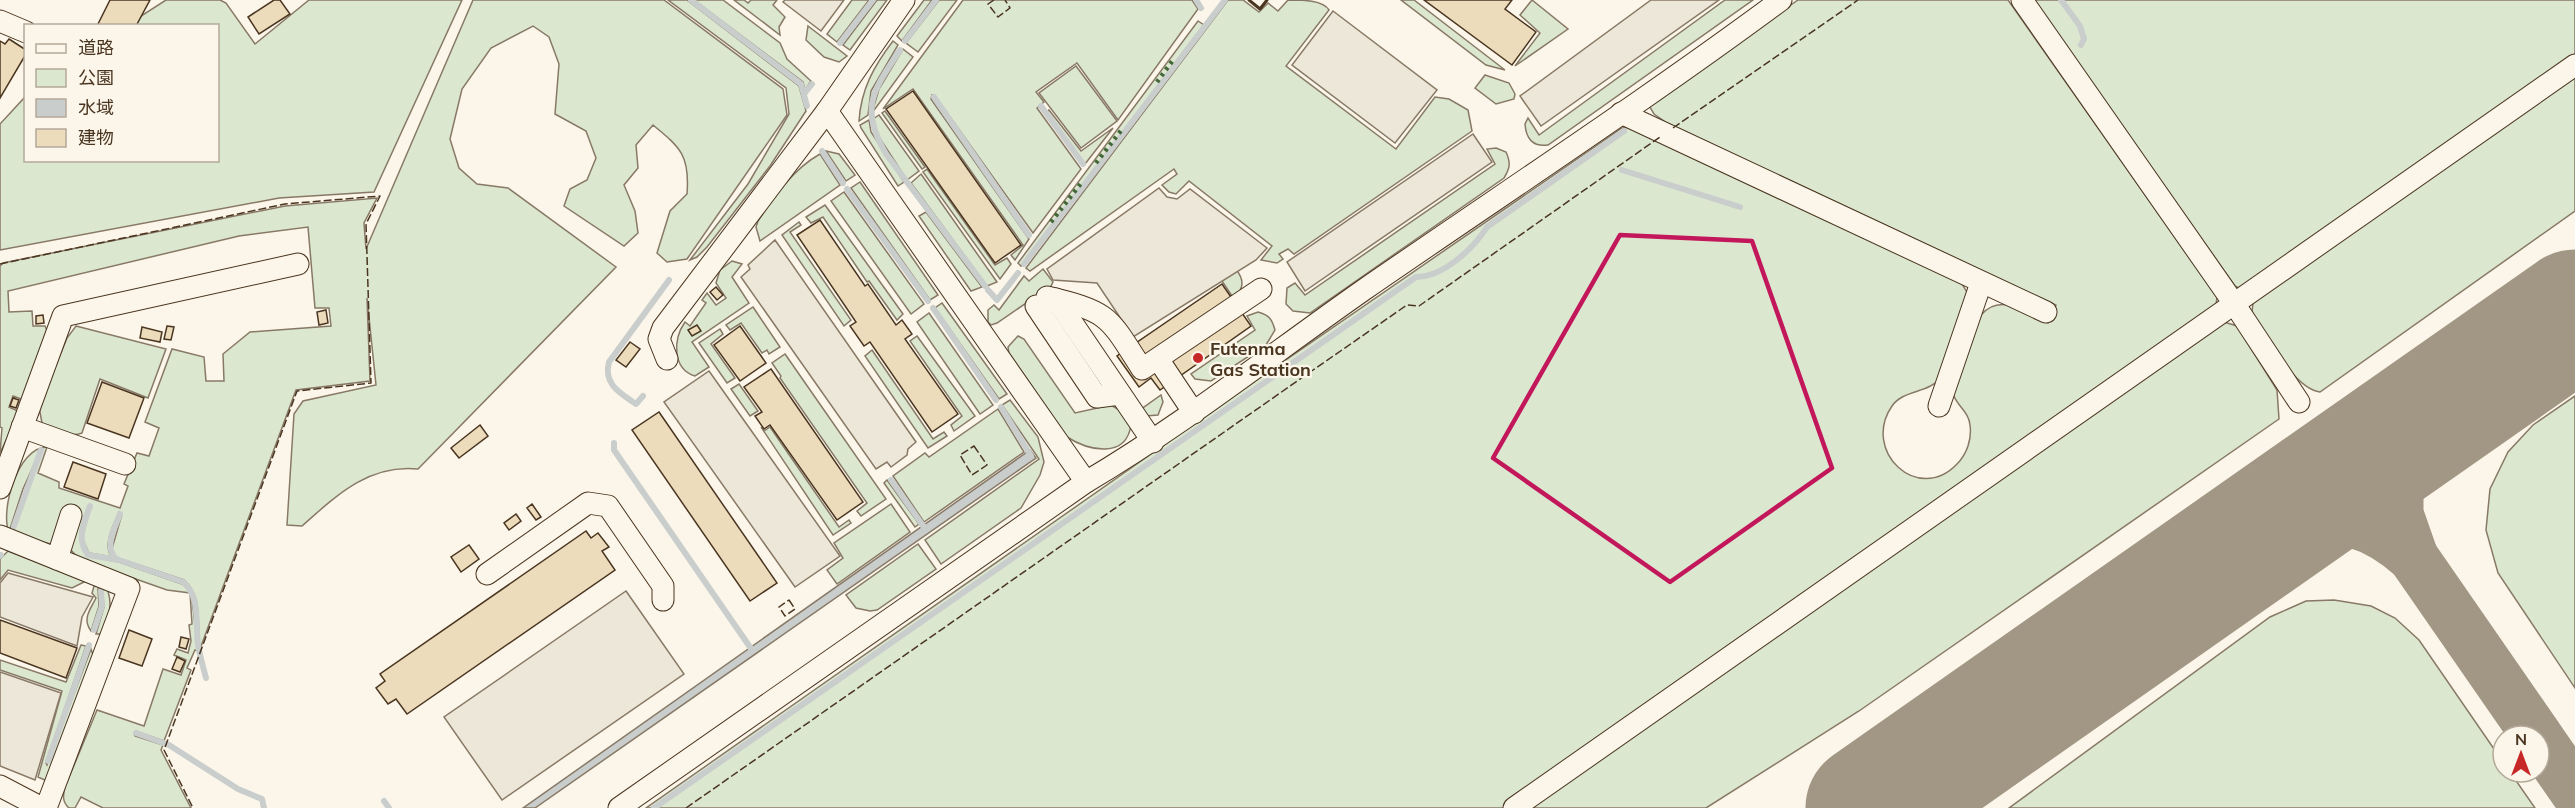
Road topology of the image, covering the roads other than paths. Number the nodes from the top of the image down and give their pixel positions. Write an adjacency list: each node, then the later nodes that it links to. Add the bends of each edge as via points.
1 (904, 0): 7 (street)
2 (1781, 0): 8 (street)
3 (2022, 0): 13 (street)
4 (0, 21): 5 (street)
5 (24, 31)
6 (2575, 65): 13 (street)
7 (826, 111): 16 (street, via 663,328 659,339); 25 (street)
8 (1621, 113): 10 (street); 20 (street)
9 (298, 264): 21 (street, via 63,316)
10 (1981, 283): 14 (street); 19 (street)
11 (1261, 289): 15 (street)
12 (1041, 304): 15 (street, via 1092,308 1109,319 1142,369); 17 (street); 17 (street, via 1097,397)
13 (2235, 305): 18 (street); 35 (street)
14 (2046, 312)
15 (1158, 358): 20 (street)
16 (668, 359)
17 (1120, 394): 22 (street)
18 (2299, 402)
19 (1939, 406)
20 (1194, 413): 22 (street)
21 (22, 427): 23 (street); 24 (street)
22 (1153, 442): 25 (street)
23 (125, 464)
24 (4, 466): 26 (street)
25 (1086, 482): 34 (street)
26 (0, 488)
27 (71, 515): 29 (street)
28 (0, 536): 29 (street)
29 (57, 559): 33 (street, via 129,588)
30 (488, 574): 31 (street, via 588,503 601,504 608,506 663,586)
31 (663, 600)
32 (0, 786): 33 (street)
33 (44, 808)
34 (619, 808)
35 (1514, 808)

